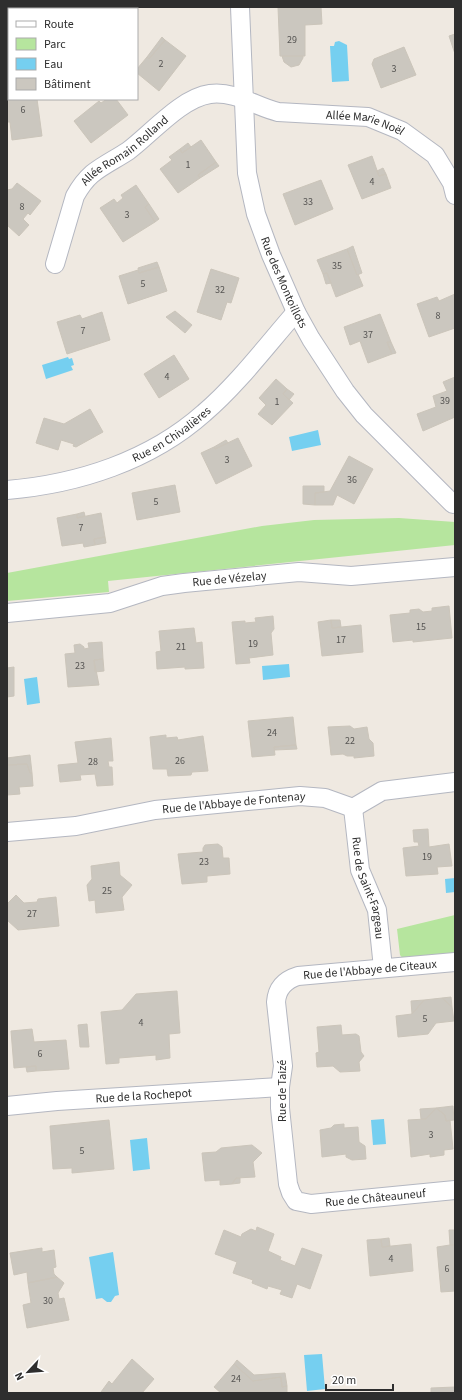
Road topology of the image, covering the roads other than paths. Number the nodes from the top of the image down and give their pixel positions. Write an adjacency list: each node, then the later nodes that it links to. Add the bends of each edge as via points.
1 (240, 7): 2 (street, Rue des Montoillots)
2 (245, 98): 3 (street, Allée Marie Noël, via 278,112 368,117 402,131 435,155 452,183); 4 (street, Allée Romain Rolland, via 222,94 199,97 92,174 80,186 75,196); 5 (street, Rue des Montoillots, via 247,173 256,214)
3 (455, 195)
4 (55, 264)
5 (296, 312): 6 (street, Rue en Chivalières, via 219,399 170,438 101,472 46,485); 7 (street, Rue des Montoillots, via 327,366 355,403)
6 (7, 490)
7 (453, 504)
8 (455, 567): 9 (street, Rue de Vézelay, via 351,576 299,572 184,583 162,586 110,603)
9 (7, 613)
10 (455, 782): 11 (street, via 382,791)
11 (353, 808): 12 (street, Rue de l'Abbaye de Fontenay, via 325,798 300,796 155,810 76,826); 14 (street, Rue de Saint-Fargeau, via 360,870 377,910)
12 (7, 832)
13 (455, 962): 14 (street, Rue de l'Abbaye de Citeaux)
14 (383, 968): 15 (street, Rue de l'Abbaye de Citeaux, via 298,976)
15 (286, 982): 16 (street, Rue de Taizé, via 278,990 276,1002 283,1066)
16 (280, 1087): 17 (street, Rue de la Rochepot); 19 (street, Rue de Taizé, via 288,1184 290,1193)
17 (7, 1106)
18 (455, 1190): 19 (street, Rue de Châteauneuf, via 311,1204)
19 (296, 1201)

